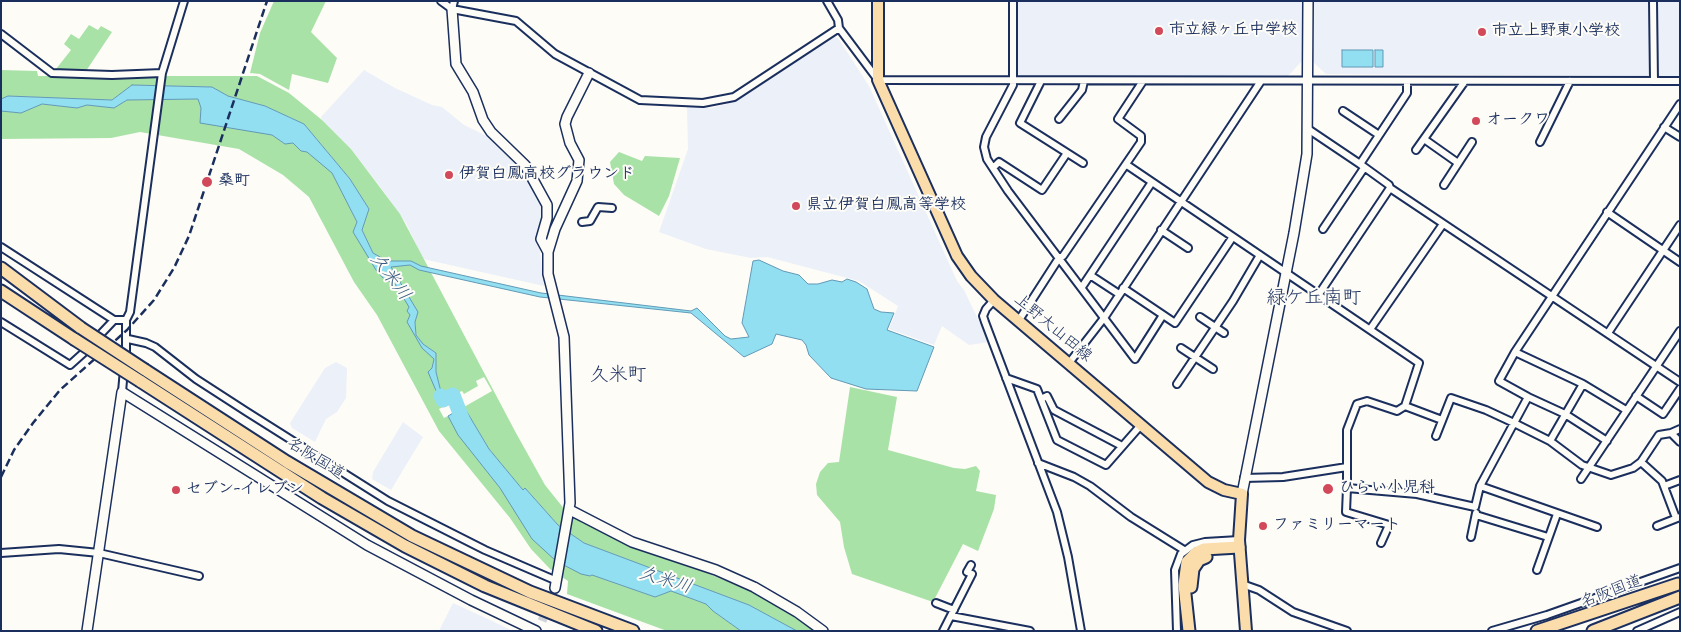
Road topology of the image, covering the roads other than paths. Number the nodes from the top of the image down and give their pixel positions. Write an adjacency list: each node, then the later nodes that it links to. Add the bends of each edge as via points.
1 (184, 1): 12 (street)
2 (441, 1): 8 (street)
3 (827, 1): 9 (street)
4 (878, 1): 13 (main road, 上野大山田線)
5 (1013, 1): 14 (street)
6 (1308, 1): 19 (street)
7 (1654, 1): 21 (street)
8 (453, 5): 11 (street, via 516,22 555,54); 57 (street, via 456,64 473,92 483,120 525,165 546,205 547,218 541,239)
9 (839, 28): 11 (street, via 734,97 719,102 640,100); 13 (street)
10 (1, 34): 12 (street, via 52,73)
11 (589, 73): 57 (street, via 566,117 570,143 578,160 577,181)
12 (162, 76): 76 (street, via 130,312)
13 (878, 80): 14 (street); 71 (main road, 上野大山田線, via 957,256)
14 (1013, 81): 15 (street); 41 (street, via 986,137 984,147)
15 (1041, 81): 16 (street); 36 (street, via 1020,123)
16 (1084, 81): 17 (street); 27 (street, via 1082,90)
17 (1143, 81): 18 (street); 39 (street, via 1118,120 1141,136 1141,142)
18 (1261, 81): 19 (street); 45 (street)
19 (1307, 81): 23 (street); 29 (street)
20 (1465, 81): 23 (street); 24 (street); 32 (street)
21 (1654, 81): 22 (street); 24 (street)
22 (1680, 81)
23 (1406, 82): 30 (street, via 1407,92)
24 (1570, 82): 34 (street)
25 (1680, 104): 28 (street)
26 (1343, 111): 30 (street)
27 (1059, 119)
28 (1664, 127): 31 (street); 47 (street)
29 (1308, 129): 40 (street); 62 (street, via 1303,181)
30 (1379, 135): 40 (street)
31 (1680, 137)
32 (1424, 139): 35 (street); 38 (street)
33 (1472, 142): 38 (street)
34 (1540, 142)
35 (1416, 150)
36 (1067, 153): 37 (street); 41 (street, via 1042,190 999,162)
37 (1083, 163)
38 (1458, 163): 43 (street)
39 (1127, 166): 42 (street); 59 (street)
40 (1362, 166): 44 (street); 51 (street)
41 (993, 168): 59 (street)
42 (1152, 182): 45 (street); 63 (street)
43 (1444, 185)
44 (1390, 188): 49 (street); 68 (street)
45 (1181, 201): 52 (street); 53 (street)
46 (612, 208): 48 (street, via 598,207 590,221)
47 (1607, 212): 56 (street); 69 (street)
48 (582, 222)
49 (1443, 224): 69 (street); 81 (street)
50 (1680, 225): 56 (street)
51 (1323, 228)
52 (1161, 230): 55 (street); 67 (street)
53 (1232, 238): 58 (street); 72 (street, via 1175,324)
54 (1, 247): 75 (street)
55 (1188, 248)
56 (1662, 250): 60 (street); 84 (street)
57 (548, 252): 127 (street, via 548,274 564,337)
58 (1260, 255): 62 (street); 79 (street)
59 (1059, 258): 65 (street); 77 (street)
60 (1680, 262)
61 (1, 268): 80 (highway)
62 (1286, 273): 68 (street); 119 (street, via 1272,360)
63 (1090, 274): 65 (street); 67 (street)
64 (1, 276): 80 (highway, 名阪国道)
65 (1082, 288): 74 (street)
66 (1, 291): 85 (highway, 名阪国道)
67 (1121, 291): 72 (street); 74 (street)
68 (1319, 294): 81 (street)
69 (1551, 296): 84 (street); 88 (street)
70 (1, 298): 85 (highway)
71 (994, 300): 77 (main road, 上野大山田線); 93 (street, via 983,316)
72 (1163, 316): 74 (street, via 1135,359)
73 (1200, 317): 79 (street)
74 (1104, 318): 90 (street)
75 (114, 320): 76 (street); 78 (street, via 70,365)
76 (126, 320): 86 (street)
77 (1019, 320): 90 (main road, 上野大山田線)
78 (1, 322)
79 (1215, 327): 83 (street); 89 (street)
80 (81, 328): 156 (highway, 名阪国道, bridge, via 287,462 412,536 514,585)
81 (1371, 328): 102 (street, via 1419,363)
82 (1680, 331): 91 (street)
83 (1224, 333)
84 (1608, 333): 91 (street)
85 (74, 339): 155 (highway, 名阪国道, bridge, via 305,488 405,546 485,586)
86 (128, 339): 98 (street); 144 (street, via 155,348 269,427 388,500)
87 (1181, 348): 89 (street)
88 (1515, 352): 96 (street); 100 (street, via 1500,381)
89 (1195, 357): 92 (street); 95 (street)
90 (1069, 363): 107 (main road, 上野大山田線)
91 (1656, 366): 94 (street); 99 (street)
92 (1213, 369)
93 (1006, 378): 101 (street, via 1037,389); 116 (street)
94 (1680, 382)
95 (1177, 384)
96 (1583, 384): 103 (street); 104 (street)
97 (1680, 389): 99 (street, via 1664,414)
98 (122, 392): 139 (street); 154 (street, via 367,545)
99 (1636, 396): 103 (street)
100 (1528, 397): 104 (street); 106 (street)
101 (1041, 399): 114 (street, via 1047,396 1054,410); 114 (street, via 1057,440 1106,465)
102 (1404, 406): 105 (street); 117 (street, via 1397,411 1367,401 1357,404 1347,430)
103 (1626, 410): 112 (street)
104 (1565, 414): 111 (street); 112 (street)
105 (1442, 420): 106 (street, via 1450,398); 110 (street)
106 (1514, 423): 111 (street); 122 (street)
107 (1141, 425): 114 (street); 125 (main road, 上野大山田線, via 1208,482)
108 (1680, 429): 109 (street)
109 (1671, 433): 113 (street); 115 (street, via 1659,434)
110 (1436, 436)
111 (1550, 441): 118 (street)
112 (1607, 441): 118 (street)
113 (1680, 442)
114 (1122, 446)
115 (1641, 462): 118 (street, via 1611,475); 123 (street)
116 (1038, 463): 137 (street, via 1090,486 1131,517); 160 (street, via 1063,534)
117 (1347, 467): 119 (street, via 1283,477); 124 (street)
118 (1589, 467): 120 (street)
119 (1244, 478): 125 (street)
120 (1581, 478)
121 (1680, 480): 123 (street)
122 (1480, 486): 126 (street); 128 (street)
123 (1664, 486): 130 (street)
124 (1347, 488): 126 (street, via 1417,494); 135 (street, via 1346,512 1388,525)
125 (1242, 494): 136 (main road)
126 (1475, 507): 129 (street)
127 (570, 513): 144 (street); 157 (street, via 632,542 716,570 754,587)
128 (1557, 514): 132 (street); 134 (street)
129 (1476, 515): 133 (street); 134 (street)
130 (1678, 518): 131 (street)
131 (1657, 526)
132 (1597, 527)
133 (1471, 537)
134 (1548, 537): 142 (street)
135 (1381, 543)
136 (1239, 547): 137 (street, via 1205,542); 145 (main road); 162 (highway, via 1204,549 1187,562 1184,585); 163 (highway, via 1196,564 1190,583)
137 (1184, 550): 161 (street, via 1175,570)
138 (1, 553): 139 (street, via 59,549)
139 (98, 553): 143 (street); 153 (street)
140 (971, 565): 150 (street, via 967,572 972,574)
141 (1680, 568): 166 (street)
142 (1537, 570)
143 (199, 576)
144 (557, 582)
145 (1242, 584): 164 (main road); 165 (street, via 1259,590 1293,612)
146 (1679, 584): 167 (highway); 168 (highway, 名阪国道)
147 (1680, 596): 152 (highway, 名阪国道)
148 (936, 603): 150 (street)
149 (1680, 612): 169 (street)
150 (953, 613): 158 (street); 159 (street)
151 (542, 621): 154 (street)
152 (1594, 630)
153 (87, 631)
154 (537, 631)
155 (596, 631)
156 (634, 631)
157 (823, 631)
158 (943, 631)
159 (1030, 631)
160 (1081, 631)
161 (1177, 631)
162 (1189, 631)
163 (1196, 631)
164 (1246, 631)
165 (1347, 631)
166 (1492, 631)
167 (1537, 631)
168 (1556, 631)
169 (1637, 631)

